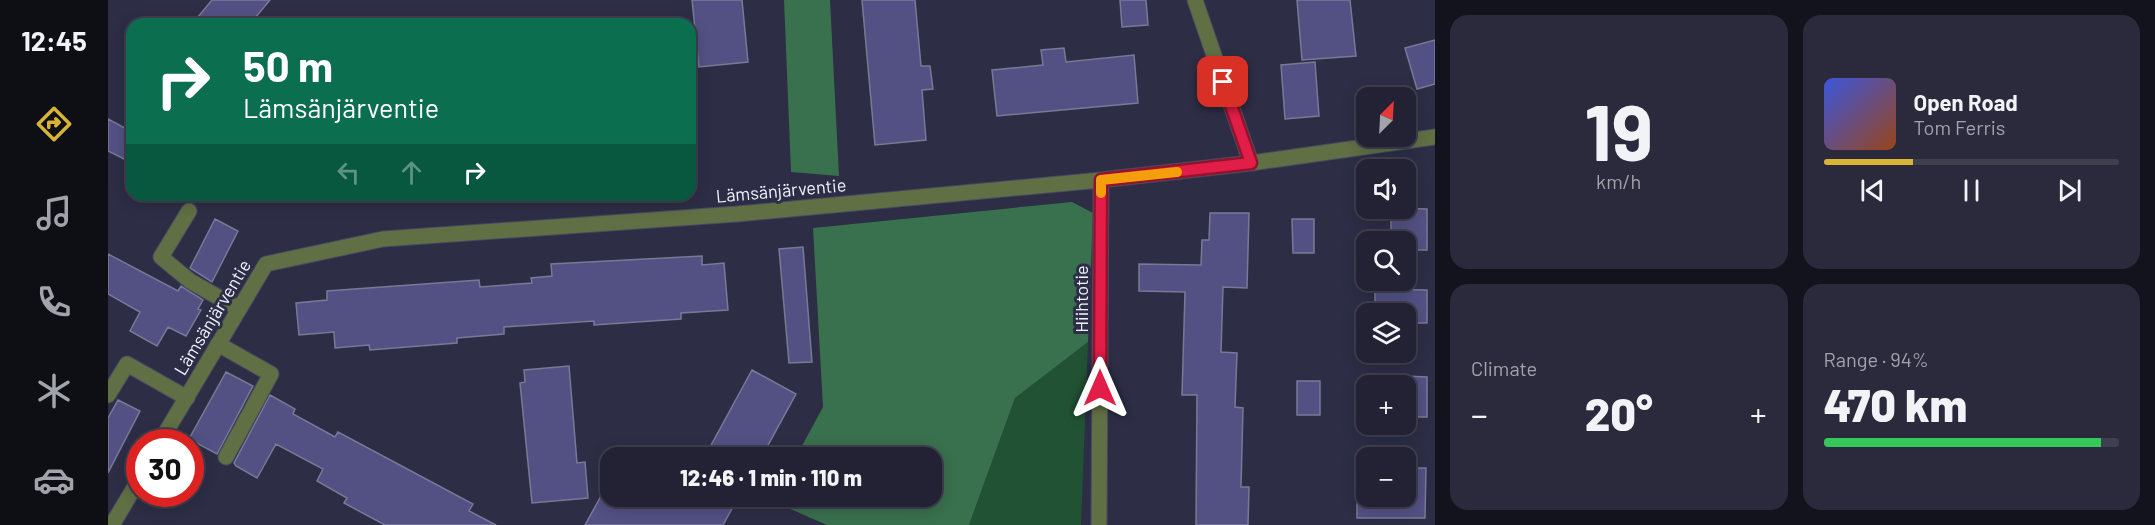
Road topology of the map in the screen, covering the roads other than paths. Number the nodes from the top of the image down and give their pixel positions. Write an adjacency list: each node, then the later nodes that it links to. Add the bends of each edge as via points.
1 (1195, 0): 3 (street)
2 (1435, 136): 3 (street, Lämsänjärventie)
3 (1251, 163): 4 (street, Lämsänjärventie)
4 (1101, 180): 6 (street, Lämsänjärventie, via 737,214 383,239 266,264); 14 (street, Hiihtotie)
5 (189, 211): 6 (street, via 161,257 190,281)
6 (239, 309): 7 (street, Lämsänjärventie)
7 (218, 344): 9 (street, Lämsänjärventie); 11 (street, via 271,374)
8 (108, 395): 9 (street, via 127,364)
9 (187, 398): 10 (street, Lämsänjärventie)
10 (168, 429)
11 (226, 457)
12 (126, 502): 13 (street)
13 (112, 525)
14 (1099, 525)

